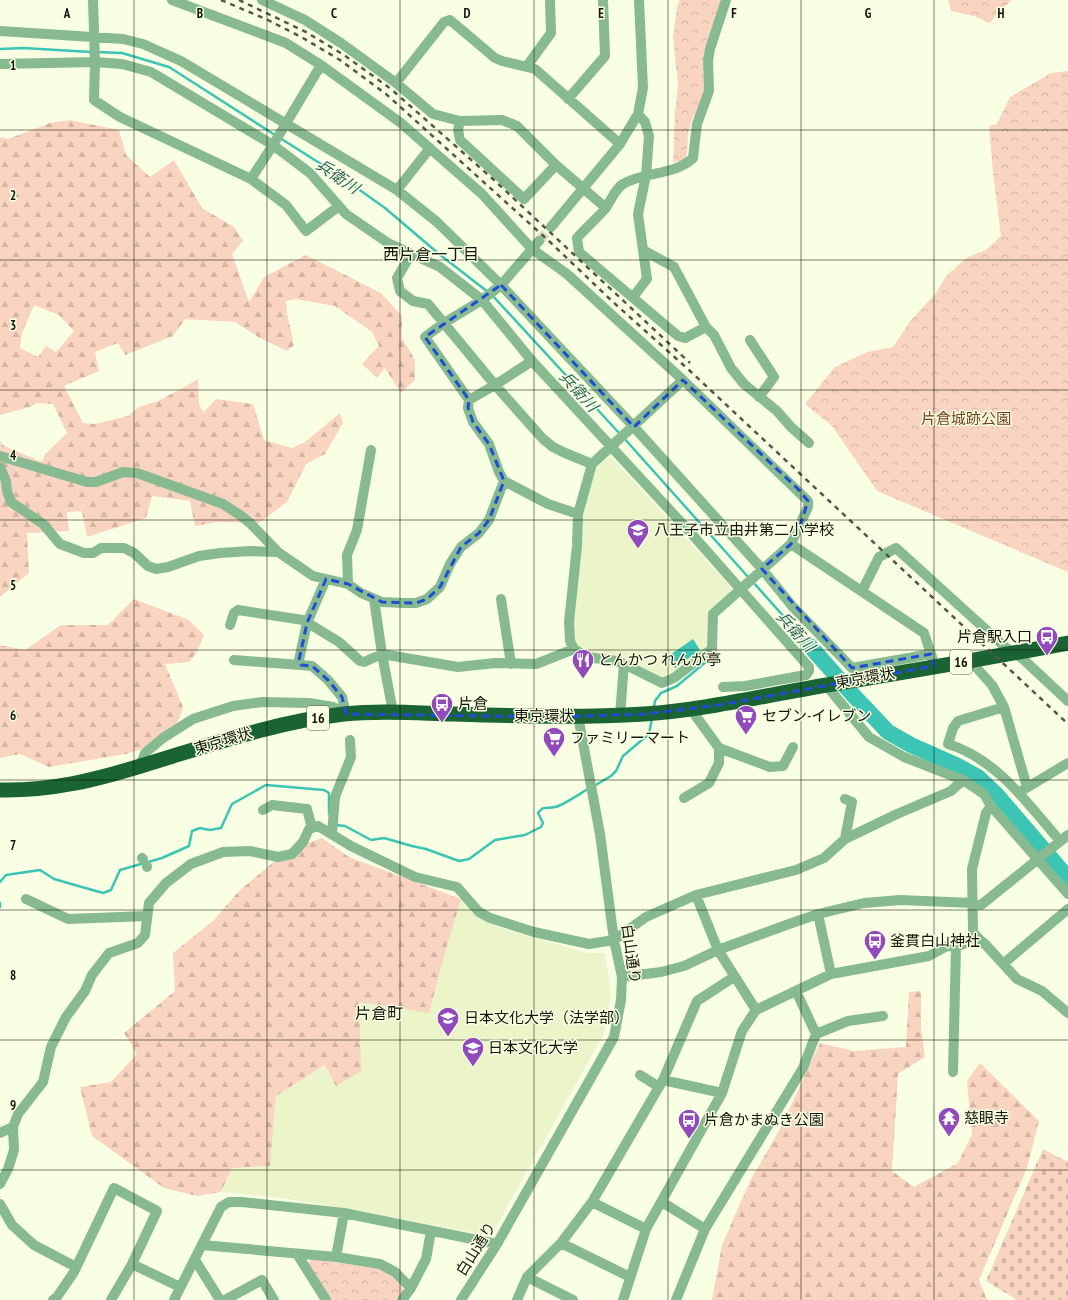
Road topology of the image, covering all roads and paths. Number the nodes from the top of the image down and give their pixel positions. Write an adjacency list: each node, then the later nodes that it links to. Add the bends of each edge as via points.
1 (93, 0): 9 (street)
2 (172, 0): 12 (street, via 286,43)
3 (262, 0): 14 (street, via 305,20)
4 (550, 0): 13 (street, via 551,34)
5 (603, 0): 15 (street, via 605,56)
6 (639, 0): 16 (street, via 643,88)
7 (726, 0): 23 (street, via 710,49 709,91 696,124 692,158 669,170)
8 (0, 31): 9 (street)
9 (94, 41): 10 (street); 18 (street, via 123,39 157,49 181,61)
10 (95, 60): 11 (street); 19 (street, via 151,72); 24 (street, via 94,100 120,117)
11 (0, 64)
12 (321, 65): 18 (street); 21 (street, via 401,123)
13 (527, 66): 14 (street, via 495,58 450,20 444,22); 15 (street, via 535,69)
14 (396, 82): 17 (street, via 434,114)
15 (568, 99): 20 (street)
16 (638, 114): 20 (street); 23 (street, via 645,122 649,136)
17 (460, 121): 22 (street, via 502,120 517,126); 22 (street, via 460,140 524,199)
18 (284, 125): 19 (street); 26 (street)
19 (274, 144): 24 (street); 27 (street, via 310,173)
20 (620, 144): 25 (street)
21 (430, 148): 26 (street); 31 (street, via 482,194)
22 (556, 165): 25 (street)
23 (646, 175): 28 (street, via 623,184); 32 (street, via 638,214)
24 (250, 179): 27 (street, via 286,205 306,231)
25 (584, 188): 28 (street); 29 (street)
26 (397, 190): 34 (street, via 437,222)
27 (339, 206): 33 (street, via 346,214 388,243)
28 (606, 208): 35 (street, via 577,238 579,252)
29 (551, 227)
30 (540, 241): 31 (street)
31 (532, 249): 34 (street); 41 (street, via 567,274)
32 (643, 250): 35 (street, via 647,279); 38 (street, via 674,267)
33 (411, 254): 36 (street, via 440,267); 37 (street, via 397,278 400,291 413,301 428,304)
34 (498, 288): 36 (street); 45 (street)
35 (633, 297): 38 (street, via 678,336 685,338)
36 (484, 299): 37 (street); 40 (street)
37 (444, 323): 42 (street); 44 (street, via 426,337)
38 (706, 328): 43 (street, via 714,334 739,379)
39 (750, 340): 43 (street, via 774,377)
40 (532, 360): 42 (street); 47 (street)
41 (683, 380): 45 (street); 54 (street, via 808,500 808,507)
42 (496, 385): 44 (street); 50 (street, via 543,439 553,447)
43 (759, 397): 46 (street)
44 (470, 400): 52 (street, via 468,408 473,422 489,444)
45 (634, 427): 47 (street); 56 (street)
46 (809, 443)
47 (612, 447): 50 (street); 59 (street)
48 (371, 450): 58 (street, via 357,530 347,555)
49 (0, 456): 55 (street, via 87,482 96,482 123,472 183,489 223,504 240,515)
50 (592, 464): 53 (street)
51 (0, 467): 55 (street, via 11,502 43,524 60,544 84,553 93,553 101,548 124,548 156,569 199,556 250,551)
52 (504, 481): 53 (street, via 548,504); 62 (street, via 489,520 479,533 460,547 440,587 432,595 416,603 382,602)
53 (578, 514): 66 (street, via 569,622 569,636)
54 (791, 544): 56 (street); 60 (street)
55 (278, 552): 57 (street, via 314,576)
56 (759, 572): 59 (street); 70 (street, via 852,668)
57 (326, 579): 58 (street); 63 (street)
58 (348, 584): 62 (street)
59 (744, 586): 74 (street, via 713,614 712,649 674,678 662,683); 76 (street, via 809,667 809,671 806,675)
60 (862, 591): 67 (street, via 879,557 896,548); 70 (street, via 924,633)
61 (501, 598): 73 (street)
62 (374, 599): 68 (street)
63 (307, 622): 64 (street, via 238,610); 68 (street, via 339,642 360,662); 72 (street, via 299,660)
64 (230, 625)
65 (1068, 643): 67 (highway, 東京環状 / 16)
66 (574, 649): 73 (street, via 536,664); 74 (street, via 587,657)
67 (1014, 653): 71 (highway, 東京環状 / 16); 77 (street)
68 (382, 654): 73 (street, via 458,667); 80 (street)
69 (234, 660): 72 (street)
70 (932, 660): 71 (highway, 東京環状 / 16); 75 (highway, 東京環状 / 16)
71 (972, 660): 78 (street, via 992,685)
72 (301, 664): 81 (street, via 312,666 328,680 342,697)
73 (511, 664)
74 (624, 664): 82 (street)
75 (830, 685): 79 (highway, 東京環状 / 16); 89 (street, via 869,737 904,757)
76 (723, 688)
77 (1068, 702)
78 (1004, 707): 90 (street); 92 (street, via 958,721 948,744 962,748 981,759 996,770)
79 (692, 709): 82 (highway, 東京環状 / 16); 86 (street)
80 (393, 712): 81 (highway, 東京環状 / 16); 83 (highway, 東京環状 / 16)
81 (346, 714): 88 (highway, 東京環状 / 16, via 269,728); 88 (street, via 333,707 309,703 262,702 233,706 192,719 146,753)
82 (620, 715): 83 (highway, 東京環状 / 16)
83 (578, 716): 110 (street, 白山通り, via 600,834)
84 (350, 740): 98 (street, via 351,757 335,797)
85 (793, 747): 86 (street, via 783,766 770,768)
86 (719, 748): 93 (street, via 719,763 709,783)
87 (1068, 763): 90 (street)
88 (140, 766): 91 (highway, 東京環状 / 16, via 87,782 58,787)
89 (963, 780): 95 (street, via 984,794); 99 (street, via 951,791)
90 (1028, 787): 92 (street)
91 (0, 790)
92 (1018, 794): 100 (street)
93 (684, 798)
94 (845, 799): 99 (street, via 852,802)
95 (992, 806): 101 (street); 105 (street, via 986,813 972,869)
96 (263, 810): 97 (street, via 272,805 307,809)
97 (312, 828): 98 (street, via 318,826); 108 (street, via 308,829 303,842 292,854 278,858 250,851 223,852 191,864 161,888 149,903)
98 (332, 834): 110 (street, via 415,877 457,887 479,912 490,918 534,932 590,944)
99 (845, 839): 103 (street, via 824,858 796,870)
100 (1062, 840): 101 (street)
101 (1040, 858): 102 (street); 105 (street, via 981,905)
102 (1068, 894)
103 (696, 895): 110 (street, via 646,917); 112 (street)
104 (26, 899): 108 (street, via 68,919)
105 (973, 903): 107 (street, via 900,900 864,903); 109 (street, via 973,932)
106 (1068, 909): 113 (street)
107 (818, 914): 112 (street); 114 (street)
108 (147, 916): 126 (street, via 145,935 138,943 109,953 92,975 85,991 66,1017 52,1047 43,1082 18,1114)
109 (978, 938): 111 (street); 113 (street)
110 (614, 940): 115 (street, 白山通り)
111 (956, 947): 114 (street, via 947,946 929,956); 122 (street)
112 (718, 950): 115 (street, via 684,966); 116 (street)
113 (1003, 964): 119 (street, via 1017,979 1042,990)
114 (831, 974): 117 (street)
115 (622, 977): 138 (street, 白山通り, via 621,1000 614,1037)
116 (734, 977): 118 (street); 124 (street, via 698,1001)
117 (796, 991): 118 (street); 121 (street)
118 (756, 1010): 125 (street, via 742,1031)
119 (1068, 1013)
120 (883, 1016): 121 (street, via 848,1021)
121 (816, 1034): 135 (street, via 802,1068)
122 (953, 1072)
123 (640, 1075): 124 (street)
124 (661, 1083): 125 (street); 130 (street)
125 (722, 1093): 131 (street)
126 (13, 1127): 127 (street); 128 (street, via 14,1150)
127 (0, 1133)
128 (4, 1166): 129 (street)
129 (0, 1184)
130 (592, 1202): 134 (street); 137 (street)
131 (662, 1202): 134 (street); 135 (street)
132 (0, 1204): 144 (street, via 12,1225 34,1245)
133 (344, 1213): 136 (street); 139 (street, via 229,1202 221,1208); 141 (street)
134 (646, 1229): 146 (street)
135 (706, 1229): 161 (street)
136 (431, 1231): 138 (street); 148 (street, via 426,1259)
137 (562, 1243): 145 (street); 146 (street)
138 (497, 1244): 157 (street, 白山通り)
139 (202, 1245): 140 (street); 142 (street)
140 (297, 1254): 141 (street); 155 (street)
141 (336, 1257): 148 (street, via 380,1264 395,1272)
142 (195, 1260): 147 (street); 152 (street)
143 (132, 1264): 144 (street, via 157,1211 114,1188); 147 (street); 150 (street)
144 (76, 1267): 149 (street)
145 (527, 1277): 158 (street); 159 (street)
146 (630, 1277): 160 (street)
147 (180, 1287): 151 (street)
148 (411, 1288): 156 (street)
149 (53, 1300)
150 (111, 1300)
151 (174, 1300)
152 (220, 1300)
153 (225, 1300): 154 (street, via 262,1280)
154 (274, 1300)
155 (326, 1300)
156 (402, 1300)
157 (461, 1300)
158 (517, 1300)
159 (573, 1300)
160 (623, 1300)
161 (676, 1300)

